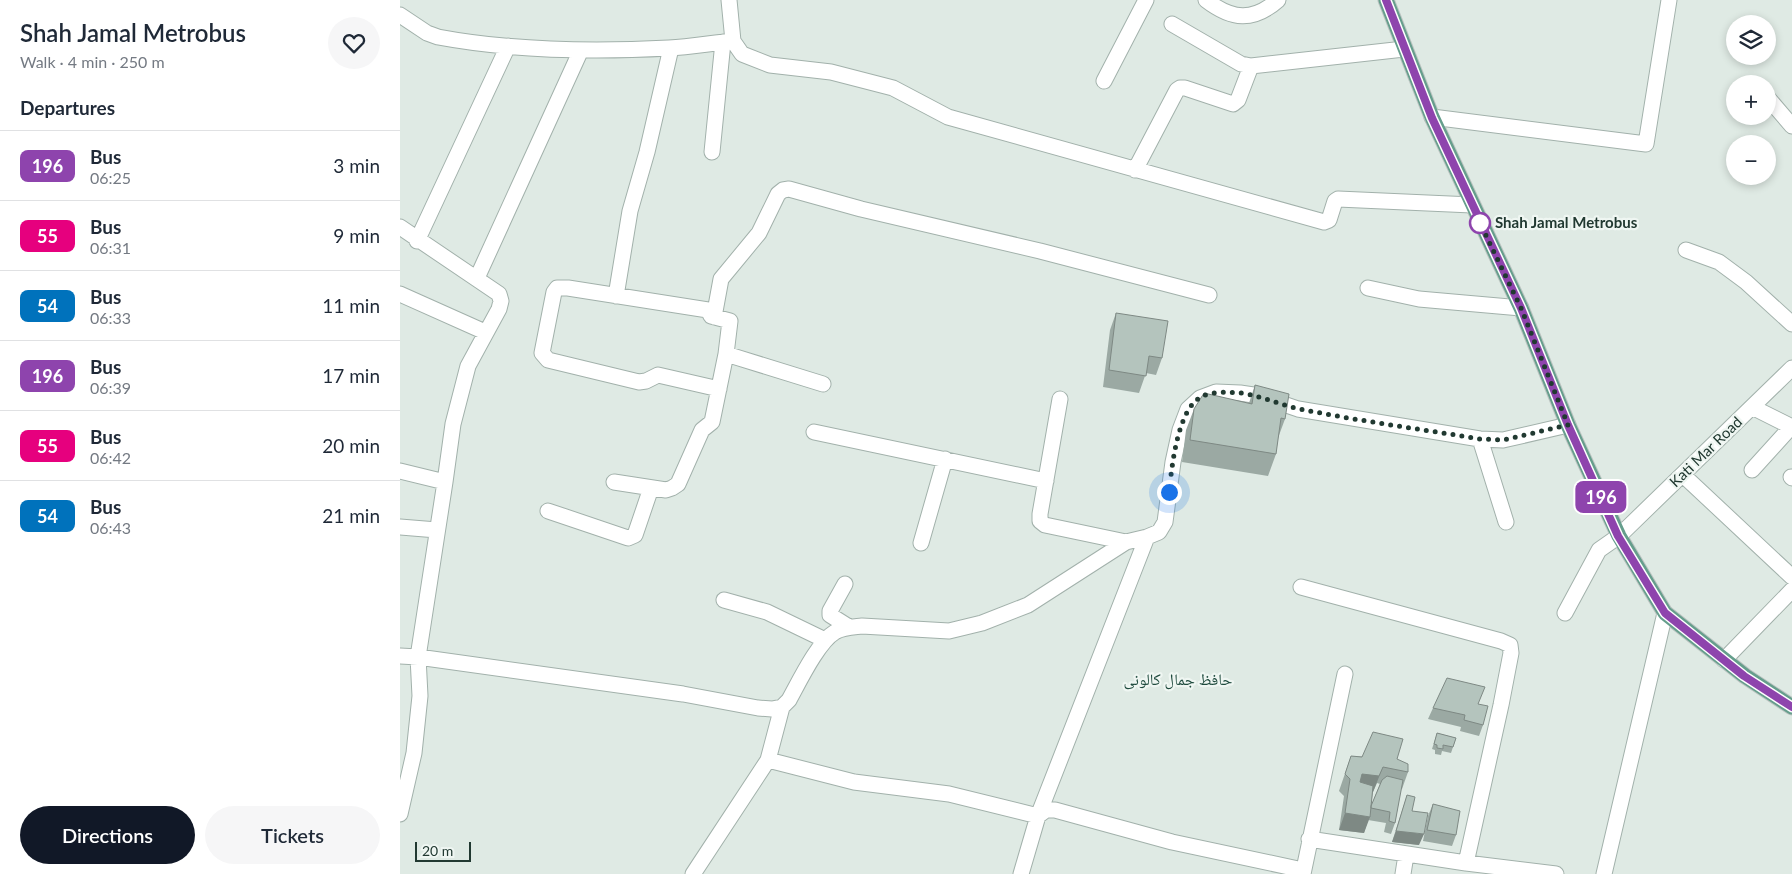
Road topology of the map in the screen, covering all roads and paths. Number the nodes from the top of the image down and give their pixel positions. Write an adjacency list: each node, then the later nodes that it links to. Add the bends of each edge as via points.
1 (729, 0): 9 (street)
2 (1146, 0): 15 (street)
3 (1206, 0): 4 (street, via 1218,9 1242,16 1264,12)
4 (1278, 0)
5 (1386, 0): 12 (main road)
6 (1669, 0): 17 (street, via 1646,144)
7 (400, 14): 10 (street, via 438,37)
8 (1172, 24): 14 (street, via 1240,64)
9 (728, 41): 11 (street); 19 (street); 20 (street, via 742,54 770,65 831,72 894,88 948,117)
10 (508, 46): 13 (street); 23 (street)
11 (670, 48): 13 (street); 29 (street, via 630,211)
12 (1404, 49): 14 (street); 17 (main road)
13 (581, 50): 25 (street)
14 (1251, 66): 20 (street, via 1238,100 1233,104 1185,88 1177,90)
15 (1104, 80)
16 (1776, 107): 18 (street)
17 (1432, 118): 21 (main road)
18 (1792, 126)
19 (712, 152)
20 (1135, 170): 21 (street, via 1324,222 1338,199)
21 (1472, 205): 30 (main road)
22 (400, 228): 23 (street)
23 (417, 241): 25 (street)
24 (1686, 250): 32 (street, via 1719,262)
25 (477, 278): 33 (street, via 499,294 500,300 499,309)
26 (1368, 288): 30 (street, via 1419,299)
27 (400, 294): 33 (street)
28 (1209, 295): 31 (street, via 789,189 778,194 759,233 721,279)
29 (616, 296): 31 (street, via 708,310); 37 (street, via 557,288 542,353 544,357 639,382 658,375)
30 (1521, 308): 40 (main road)
31 (714, 317): 34 (street, via 730,321)
32 (1792, 324)
33 (485, 332): 49 (street, via 468,366 453,424)
34 (726, 354): 36 (street); 37 (street)
35 (1792, 368): 39 (street, Kati Mar Road)
36 (823, 384)
37 (719, 389): 51 (street, via 712,422 702,430 678,484 666,490)
38 (1060, 399): 48 (street)
39 (1752, 407): 41 (street); 47 (street, Kati Mar Road)
40 (1568, 425): 43 (street, via 1503,440); 56 (main road)
41 (1791, 427): 45 (street)
42 (814, 432): 44 (street)
43 (1480, 439): 53 (street); 57 (street, via 1298,409 1260,396 1216,392 1200,398 1188,409 1173,462 1165,522 1159,532)
44 (945, 459): 48 (street); 59 (street)
45 (1752, 470)
46 (400, 471): 49 (street)
47 (1683, 475): 56 (street, Kati Mar Road); 60 (street)
48 (1046, 481): 58 (street, via 1040,514 1040,521 1045,525)
49 (445, 482): 55 (street)
50 (614, 482): 51 (street)
51 (651, 488): 52 (street, via 631,538)
52 (548, 511)
53 (1506, 522)
54 (400, 527): 55 (street)
55 (437, 530): 70 (street)
56 (1618, 536): 65 (main road); 66 (street, Kati Mar Road, via 1599,550)
57 (1147, 537): 58 (street); 77 (street)
58 (1126, 542): 67 (street, via 1028,605 982,623 949,631)
59 (921, 543)
60 (1792, 577)
61 (845, 584): 67 (street, via 830,615)
62 (1301, 587): 80 (street, via 1510,646 1502,705)
63 (1792, 590): 71 (street)
64 (724, 600): 68 (street, via 766,612)
65 (1665, 613): 71 (main road); 86 (street)
66 (1565, 614)
67 (849, 627): 68 (street, via 836,631)
68 (825, 640): 73 (street)
69 (400, 656): 70 (street)
70 (418, 657): 73 (street, via 683,694 758,708); 76 (street, via 420,696 414,753)
71 (1724, 660): 74 (main road)
72 (1345, 674): 78 (street)
73 (782, 707): 75 (street)
74 (1792, 707)
75 (768, 760): 77 (street, via 854,782 949,794); 82 (street)
76 (400, 814)
77 (1038, 816): 81 (street, via 1046,810 1055,810 1172,842); 83 (street)
78 (1309, 839): 79 (street); 81 (street)
79 (1406, 855): 80 (street); 84 (street)
80 (1466, 863): 85 (street)
81 (1303, 872)
82 (693, 874)
83 (1021, 874)
84 (1403, 874)
85 (1556, 874)
86 (1604, 874)

